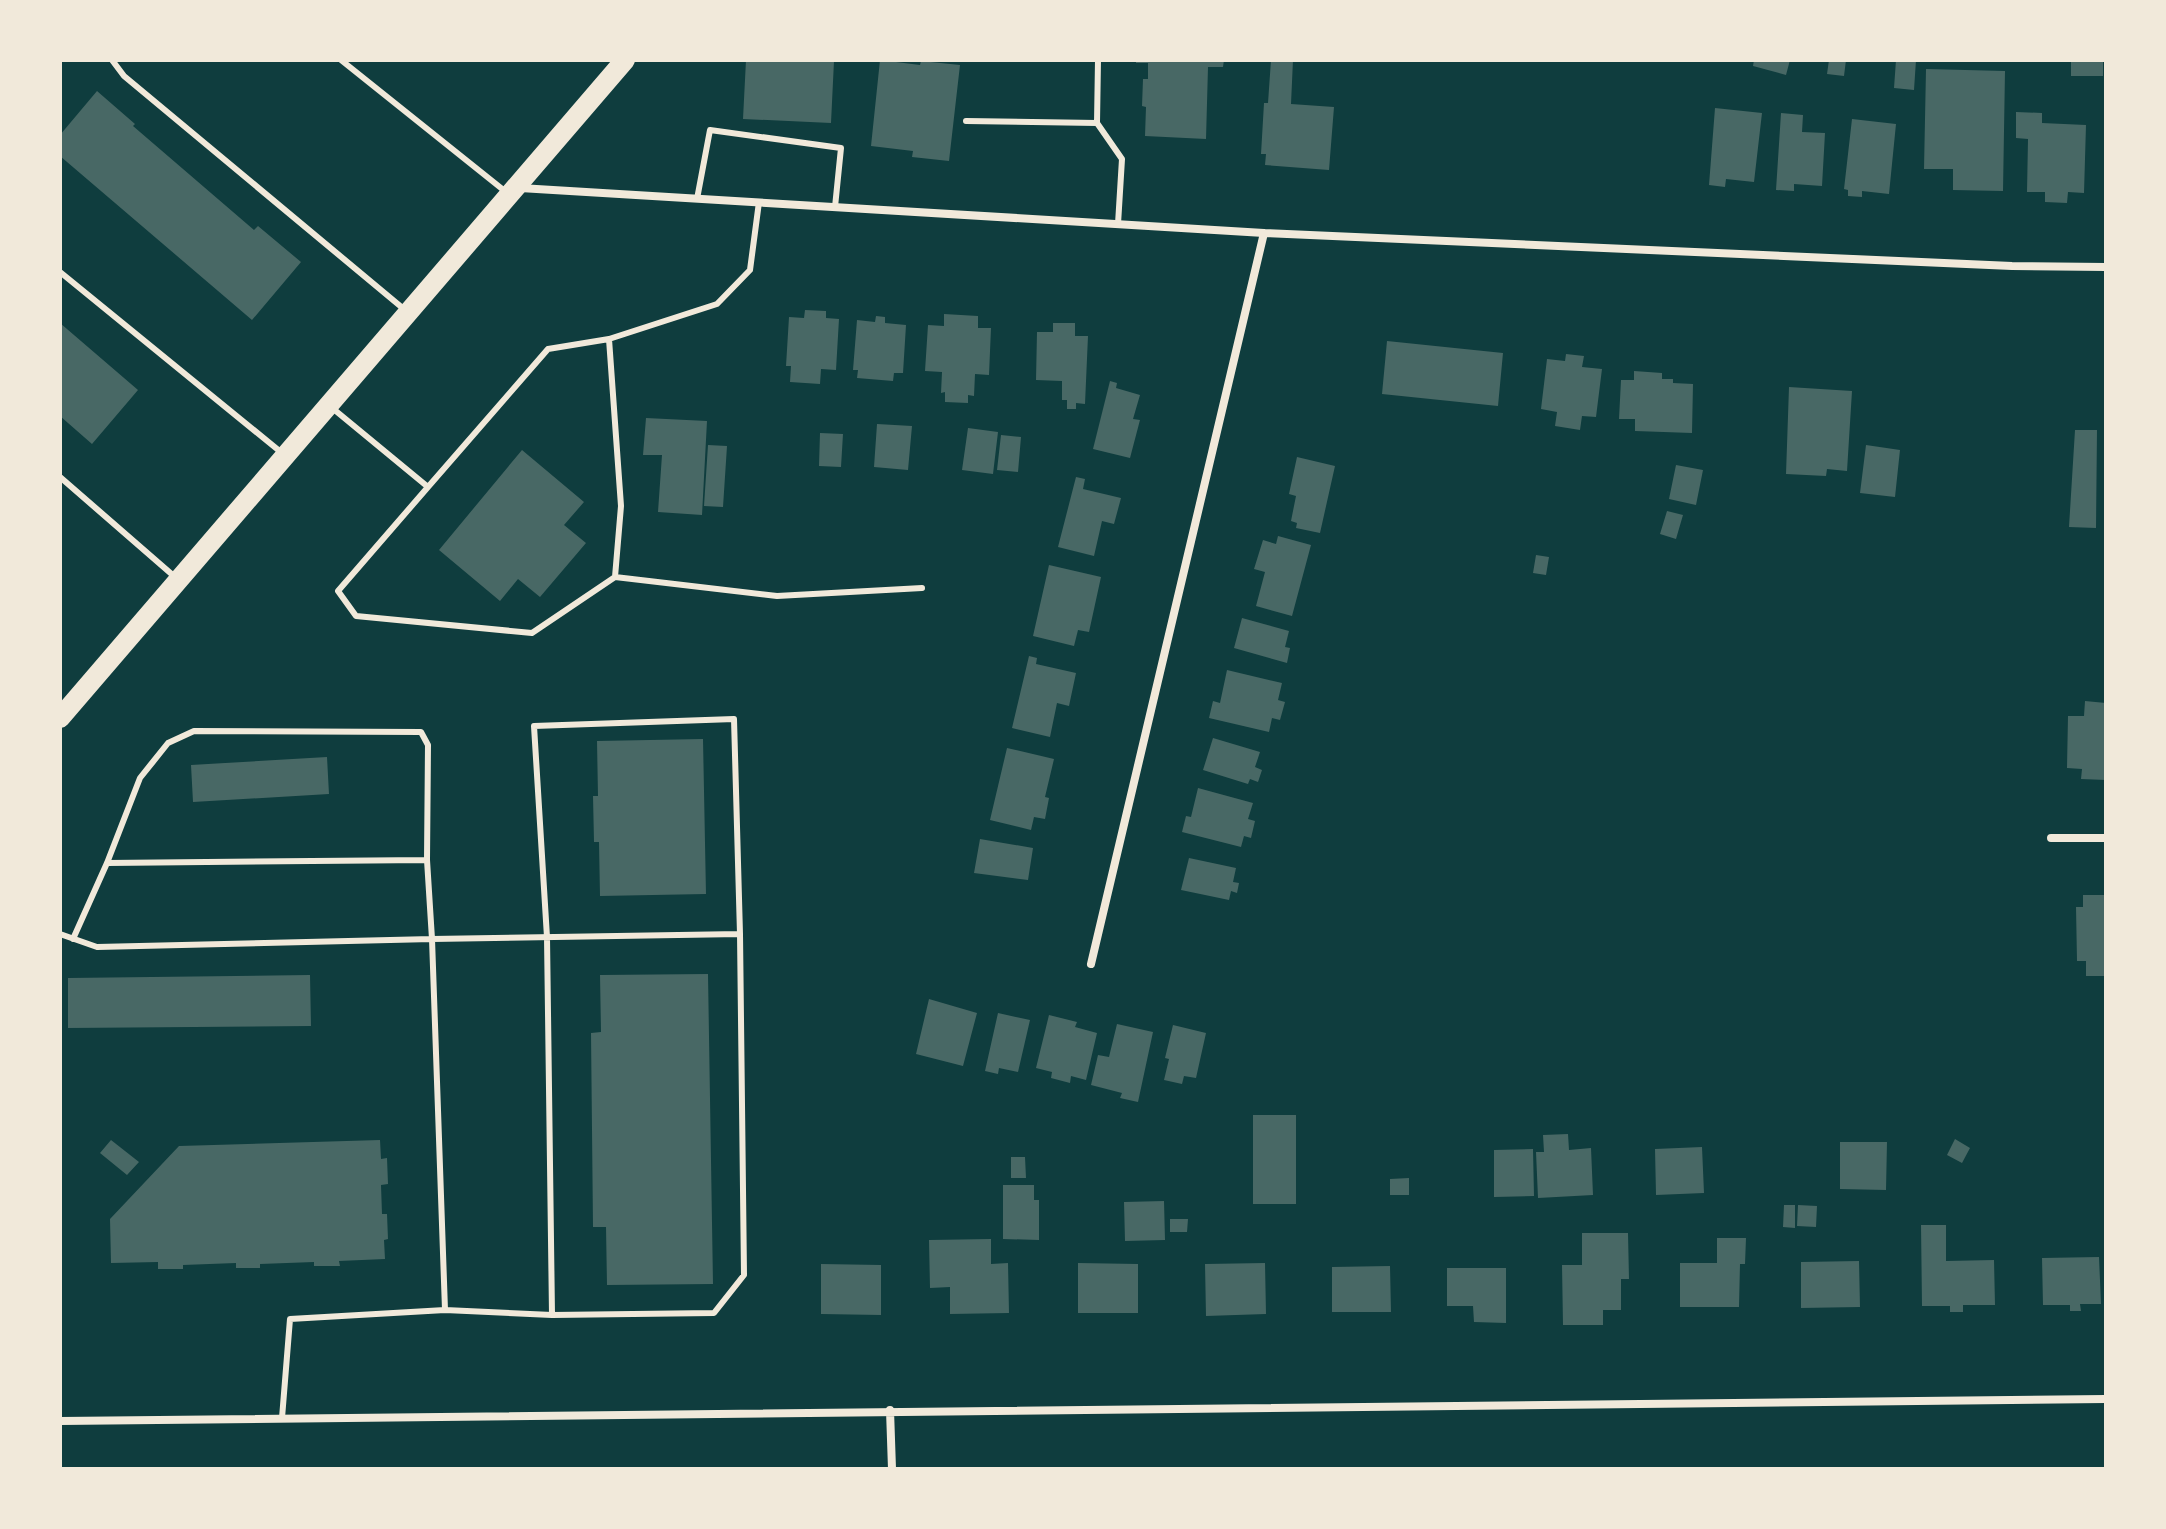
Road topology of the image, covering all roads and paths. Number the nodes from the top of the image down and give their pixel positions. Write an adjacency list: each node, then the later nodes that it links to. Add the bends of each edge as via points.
1 (112, 60): 15 (lane, via 124,76)
2 (341, 60): 7 (lane)
3 (625, 60): 7 (main road)
4 (1098, 60): 6 (lane)
5 (966, 121): 6 (lane)
6 (1097, 123): 11 (lane, via 1122,159)
7 (512, 191): 8 (street); 15 (main road)
8 (697, 199): 9 (street); 10 (lane, via 710,130 841,148)
9 (759, 202): 10 (street); 16 (lane, via 750,270 717,304)
10 (835, 207): 11 (street)
11 (1118, 224): 12 (street)
12 (1264, 233): 13 (street); 34 (street)
13 (2106, 267)
14 (60, 272): 18 (lane)
15 (408, 312): 17 (main road)
16 (609, 339): 20 (lane, via 548,349); 21 (lane, via 621,506)
17 (328, 405): 18 (main road); 20 (lane)
18 (285, 456): 22 (main road)
19 (60, 477): 22 (lane)
20 (428, 487): 21 (lane, via 338,591 356,616 532,633)
21 (615, 577): 23 (lane, via 777,596)
22 (179, 579): 24 (main road)
23 (922, 588)
24 (60, 718)
25 (2051, 838): 26 (street)
26 (2106, 838)
27 (427, 860): 28 (lane); 28 (lane, via 428,745 421,732 194,731 168,743 140,778); 33 (lane)
28 (107, 863): 32 (lane)
29 (60, 934): 32 (lane)
30 (740, 934): 31 (lane); 31 (lane, via 734,719 534,726); 36 (lane, via 744,1275 714,1313)
31 (547, 937): 33 (lane); 36 (lane)
32 (73, 939): 33 (lane, via 97,947)
33 (432, 939): 35 (lane)
34 (1091, 964)
35 (445, 1310): 36 (lane); 39 (lane, via 290,1319)
36 (552, 1315)
37 (2106, 1399): 38 (street)
38 (890, 1410): 39 (street); 41 (street)
39 (282, 1418): 40 (street)
40 (60, 1421)
41 (892, 1469)

